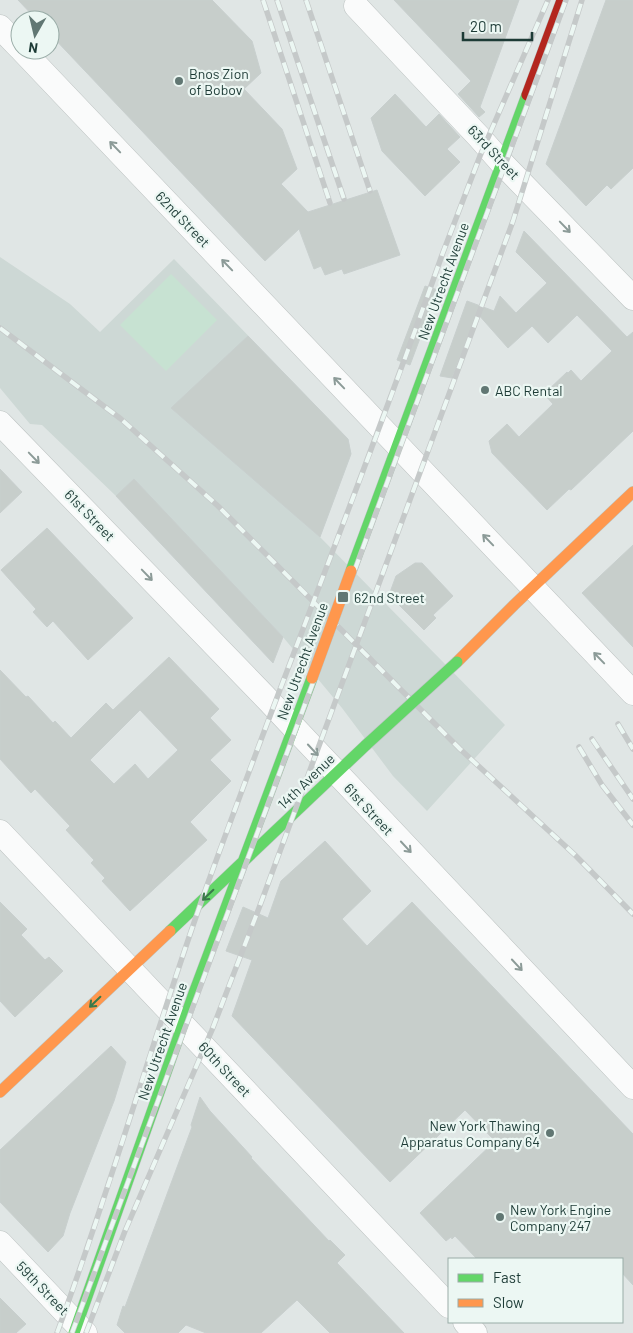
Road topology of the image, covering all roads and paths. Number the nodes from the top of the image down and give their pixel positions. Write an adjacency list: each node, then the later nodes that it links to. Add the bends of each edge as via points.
1 (562, 0): 6 (street, New Utrecht Avenue)
2 (356, 6): 6 (street, 63rd Street)
3 (0, 27): 4 (street, 62nd Street)
4 (10, 37)
5 (31, 60): 9 (street, 62nd Street, one-way to 5)
6 (502, 162): 7 (street, 63rd Street, one-way to 7); 9 (street, New Utrecht Avenue)
7 (633, 298)
8 (0, 422): 13 (street, 61st Street, one-way to 13)
9 (398, 446): 11 (street, 62nd Street, one-way to 9); 13 (street, New Utrecht Avenue, bridge)
10 (633, 492): 11 (street, 14th Avenue)
11 (533, 588): 12 (street, 62nd Street, one-way to 11); 14 (street, 14th Avenue, bridge)
12 (633, 693)
13 (293, 728): 14 (street, 61st Street, one-way to 14); 16 (street, New Utrecht Avenue)
14 (336, 774): 16 (street, 14th Avenue); 19 (street, 61st Street, one-way to 19)
15 (0, 832): 17 (street, 60th Street)
16 (243, 861): 17 (street, 14th Avenue, one-way to 17); 18 (street, New Utrecht Avenue)
17 (130, 968): 18 (street, 60th Street); 20 (street, 14th Avenue, one-way to 20)
18 (183, 1024): 22 (street, 60th Street); 24 (street, New Utrecht Avenue)
19 (633, 1087)
20 (0, 1092)
21 (0, 1243): 24 (street, 59th Street)
22 (448, 1305)
23 (466, 1323): 25 (street)
24 (79, 1330)
25 (475, 1333)

